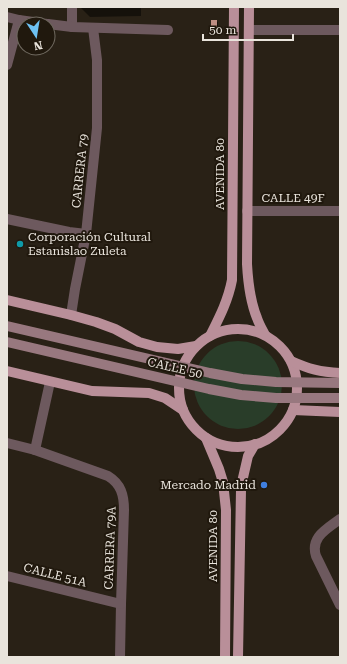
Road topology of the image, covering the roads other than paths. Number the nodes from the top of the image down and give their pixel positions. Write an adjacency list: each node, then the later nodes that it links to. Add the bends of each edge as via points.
1 (72, 7): 5 (street)
2 (234, 7): 20 (main road, AVENIDA 80, via 232,280 222,312)
3 (249, 7): 8 (main road)
4 (56, 25): 5 (street)
5 (72, 27): 6 (street)
6 (92, 28): 7 (street); 15 (street, CARRERA 79, via 97,60 97,128)
7 (168, 30)
8 (249, 30): 9 (street); 12 (main road)
9 (340, 30)
10 (16, 31): 11 (street)
11 (7, 65)
12 (247, 211): 13 (street, CALLE 49F); 19 (main road, via 249,289 256,317)
13 (340, 211)
14 (7, 219): 15 (street)
15 (86, 234): 17 (street, CARRERA 79)
16 (7, 300): 17 (main road)
17 (71, 315): 22 (main road, via 115,329 157,348 178,349)
18 (7, 326): 27 (main road, CALLE 50, bridge, via 210,374 276,382)
19 (265, 335): 20 (main road, via 237,329); 23 (main road, via 280,346)
20 (210, 336): 22 (main road)
21 (7, 342): 28 (main road, CALLE 50, bridge, via 241,395)
22 (196, 346): 29 (main road, via 183,365 180,376 180,399)
23 (291, 362): 25 (main road, via 308,369); 30 (main road, via 296,377 297,394)
24 (7, 371): 26 (main road)
25 (340, 373)
26 (50, 382): 29 (main road, via 92,391 149,393 165,398); 35 (street)
27 (340, 383)
28 (340, 398)
29 (183, 410): 32 (main road, via 196,430)
30 (293, 410): 31 (main road); 34 (main road, via 278,432)
31 (340, 412)
32 (206, 438): 34 (main road, via 238,447); 41 (main road, AVENIDA 80, via 219,469 225,496)
33 (7, 443): 35 (street, CARRERA 79A)
34 (255, 444): 42 (main road, via 248,456 241,490)
35 (35, 450): 38 (street, CARRERA 79A, via 116,481 124,500)
36 (340, 519): 39 (street, via 318,536 314,550)
37 (7, 576): 38 (street, CALLE 51A)
38 (121, 604): 40 (street, CARRERA 79A)
39 (340, 605)
40 (120, 657)
41 (225, 657)
42 (238, 657)

